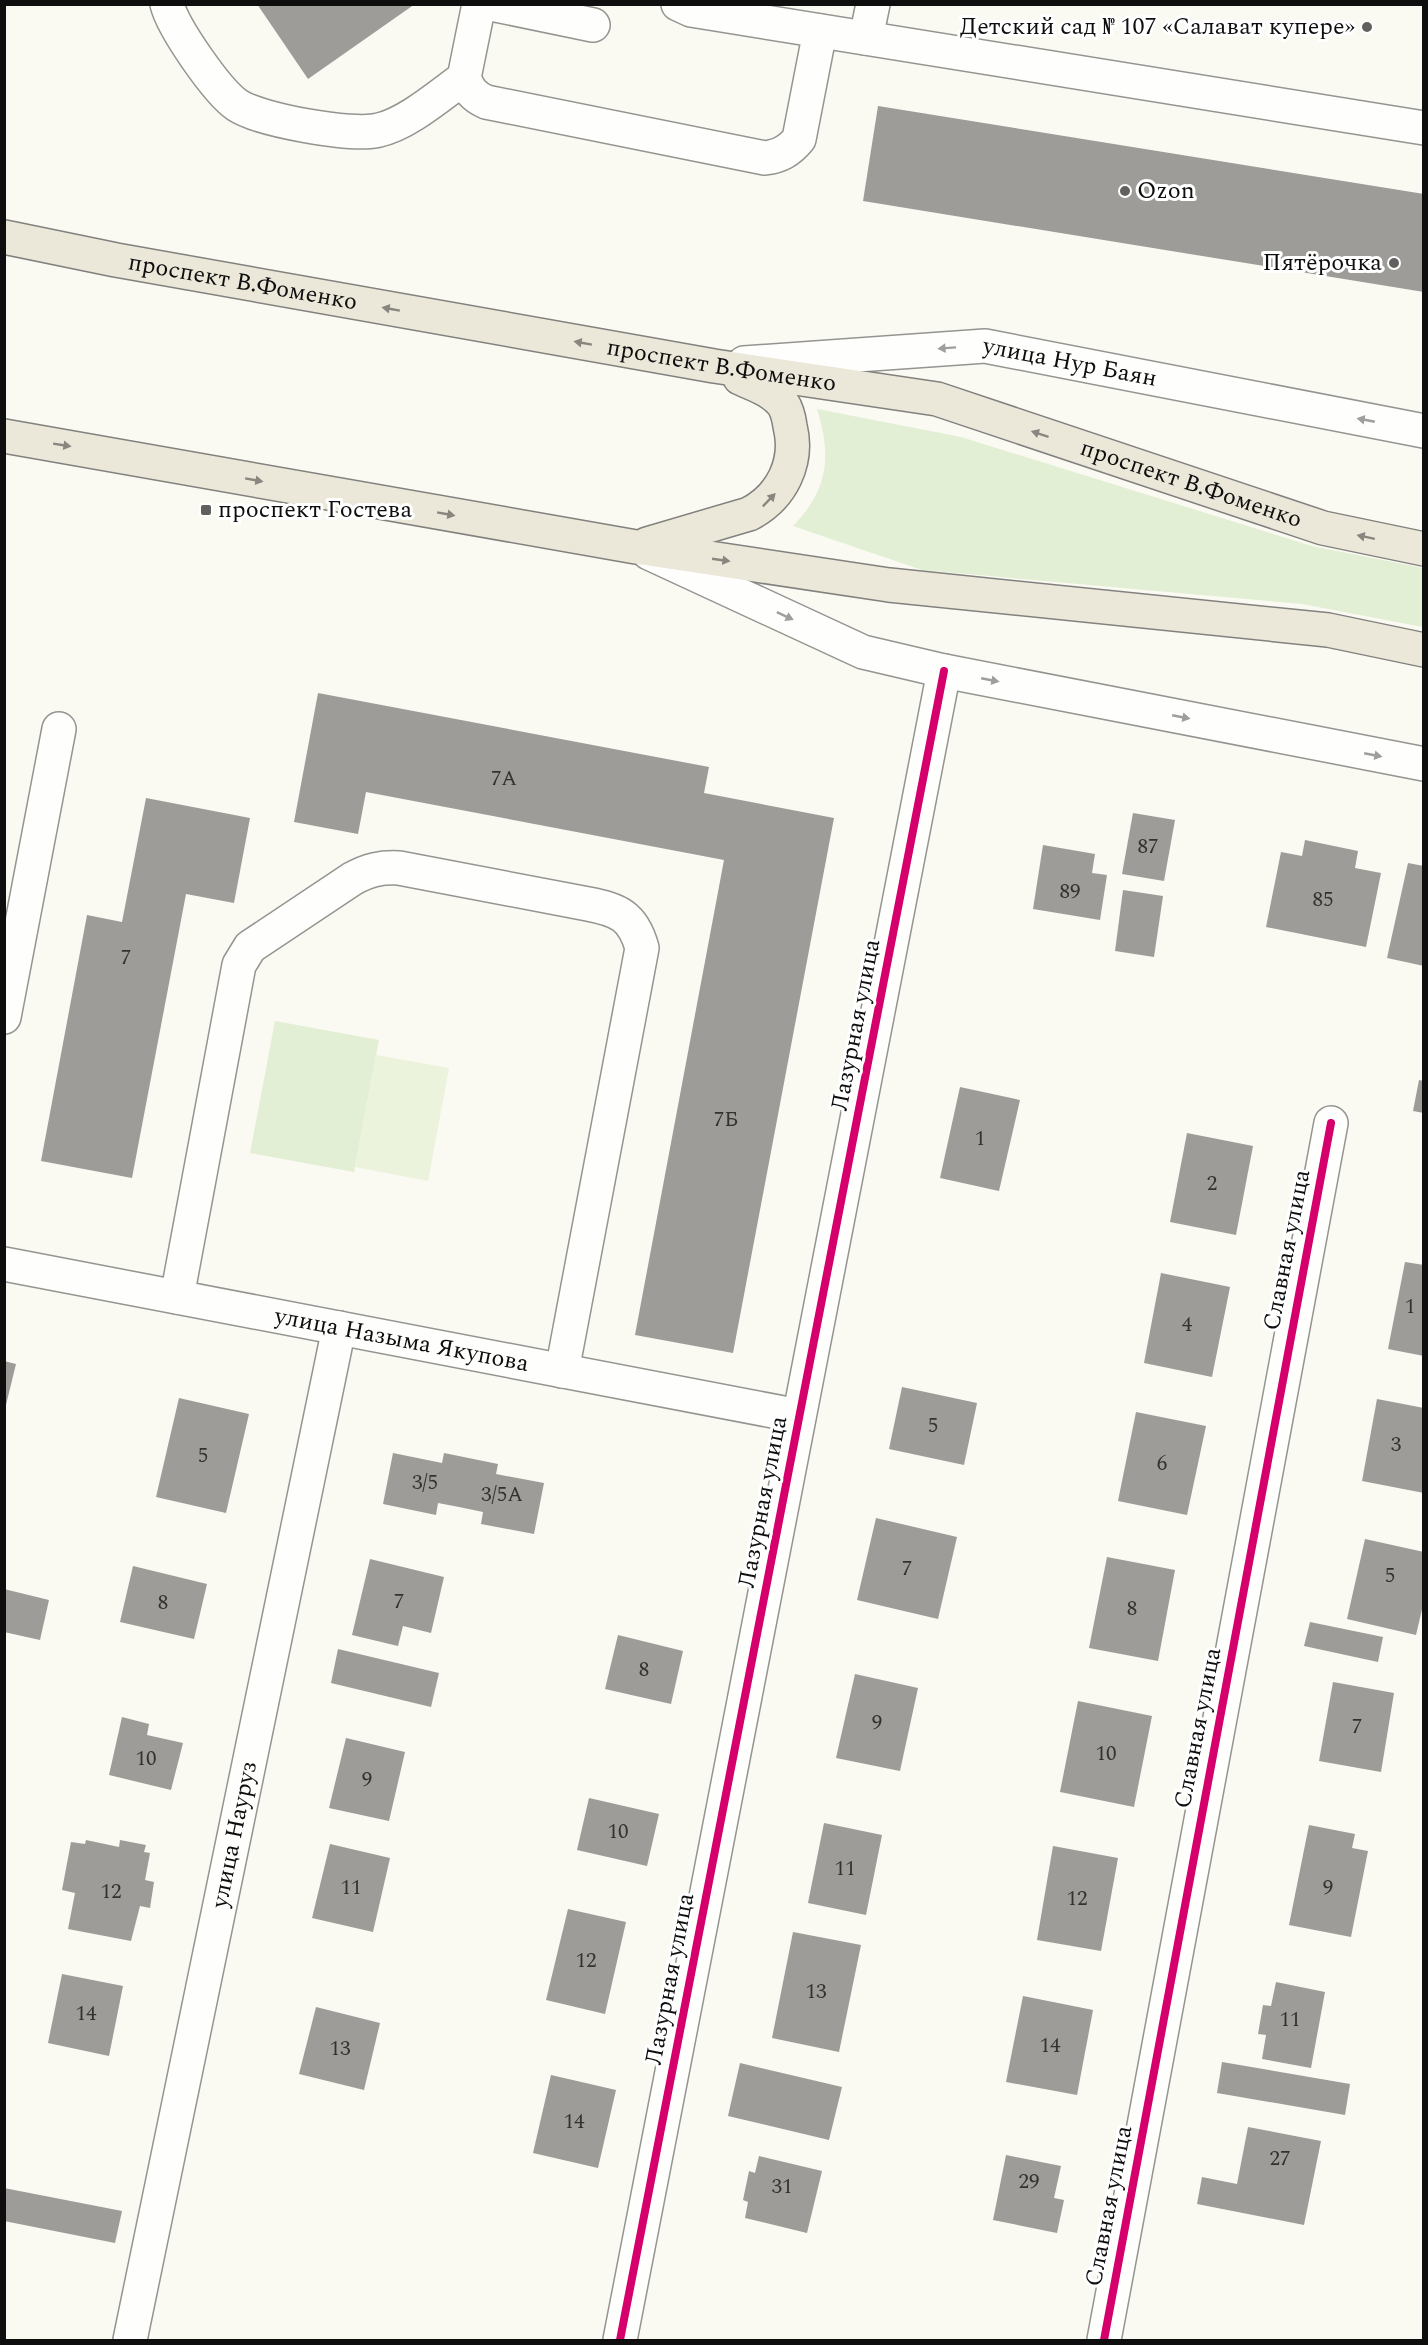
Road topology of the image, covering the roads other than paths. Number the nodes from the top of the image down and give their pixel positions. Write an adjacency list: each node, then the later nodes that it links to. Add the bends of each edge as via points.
1 (168, 4): 9 (street, via 174,22 218,87 237,105 262,116 368,133 403,120)
2 (479, 4): 9 (street)
3 (491, 4): 6 (street)
4 (678, 4): 7 (street, via 692,10)
5 (873, 4): 8 (street)
6 (593, 25)
7 (820, 31): 8 (street); 9 (street, via 798,139 774,157 486,102 469,91)
8 (866, 38): 10 (street)
9 (464, 78)
10 (1424, 128)
11 (4, 237): 12 (main road, проспект В.Фоменко, one-way to 11)
12 (714, 366): 13 (street, улица Нур Баян, one-way to 12, via 985,346); 15 (main road, one-way to 12, via 749,514 774,496 788,474 794,442 784,406 772,393); 16 (main road, проспект В.Фоменко, one-way to 12, via 1323,528 937,399)
13 (1424, 431)
14 (4, 436): 15 (main road, one-way to 15)
15 (636, 547): 17 (main road, one-way to 17, via 889,585 1328,630); 18 (street, one-way to 18, via 863,652)
16 (1424, 549)
17 (1424, 650)
18 (944, 671): 20 (street, one-way to 20); 27 (street, Лазурная улица)
19 (59, 729): 21 (street)
20 (1424, 764)
21 (4, 1017)
22 (1331, 1123): 30 (street, Славная улица)
23 (4, 1264): 24 (street, улица Назыма Якупова)
24 (177, 1297): 25 (street, улица Назыма Якупова); 26 (street, via 239,965 250,947 358,876 386,868 576,902 621,914 631,923 642,948)
25 (339, 1328): 26 (street, улица Назыма Якупова); 28 (street, улица Науруз)
26 (562, 1371): 27 (street, улица Назыма Якупова)
27 (800, 1416): 29 (street, Лазурная улица)
28 (130, 2340)
29 (620, 2340)
30 (1104, 2340)

